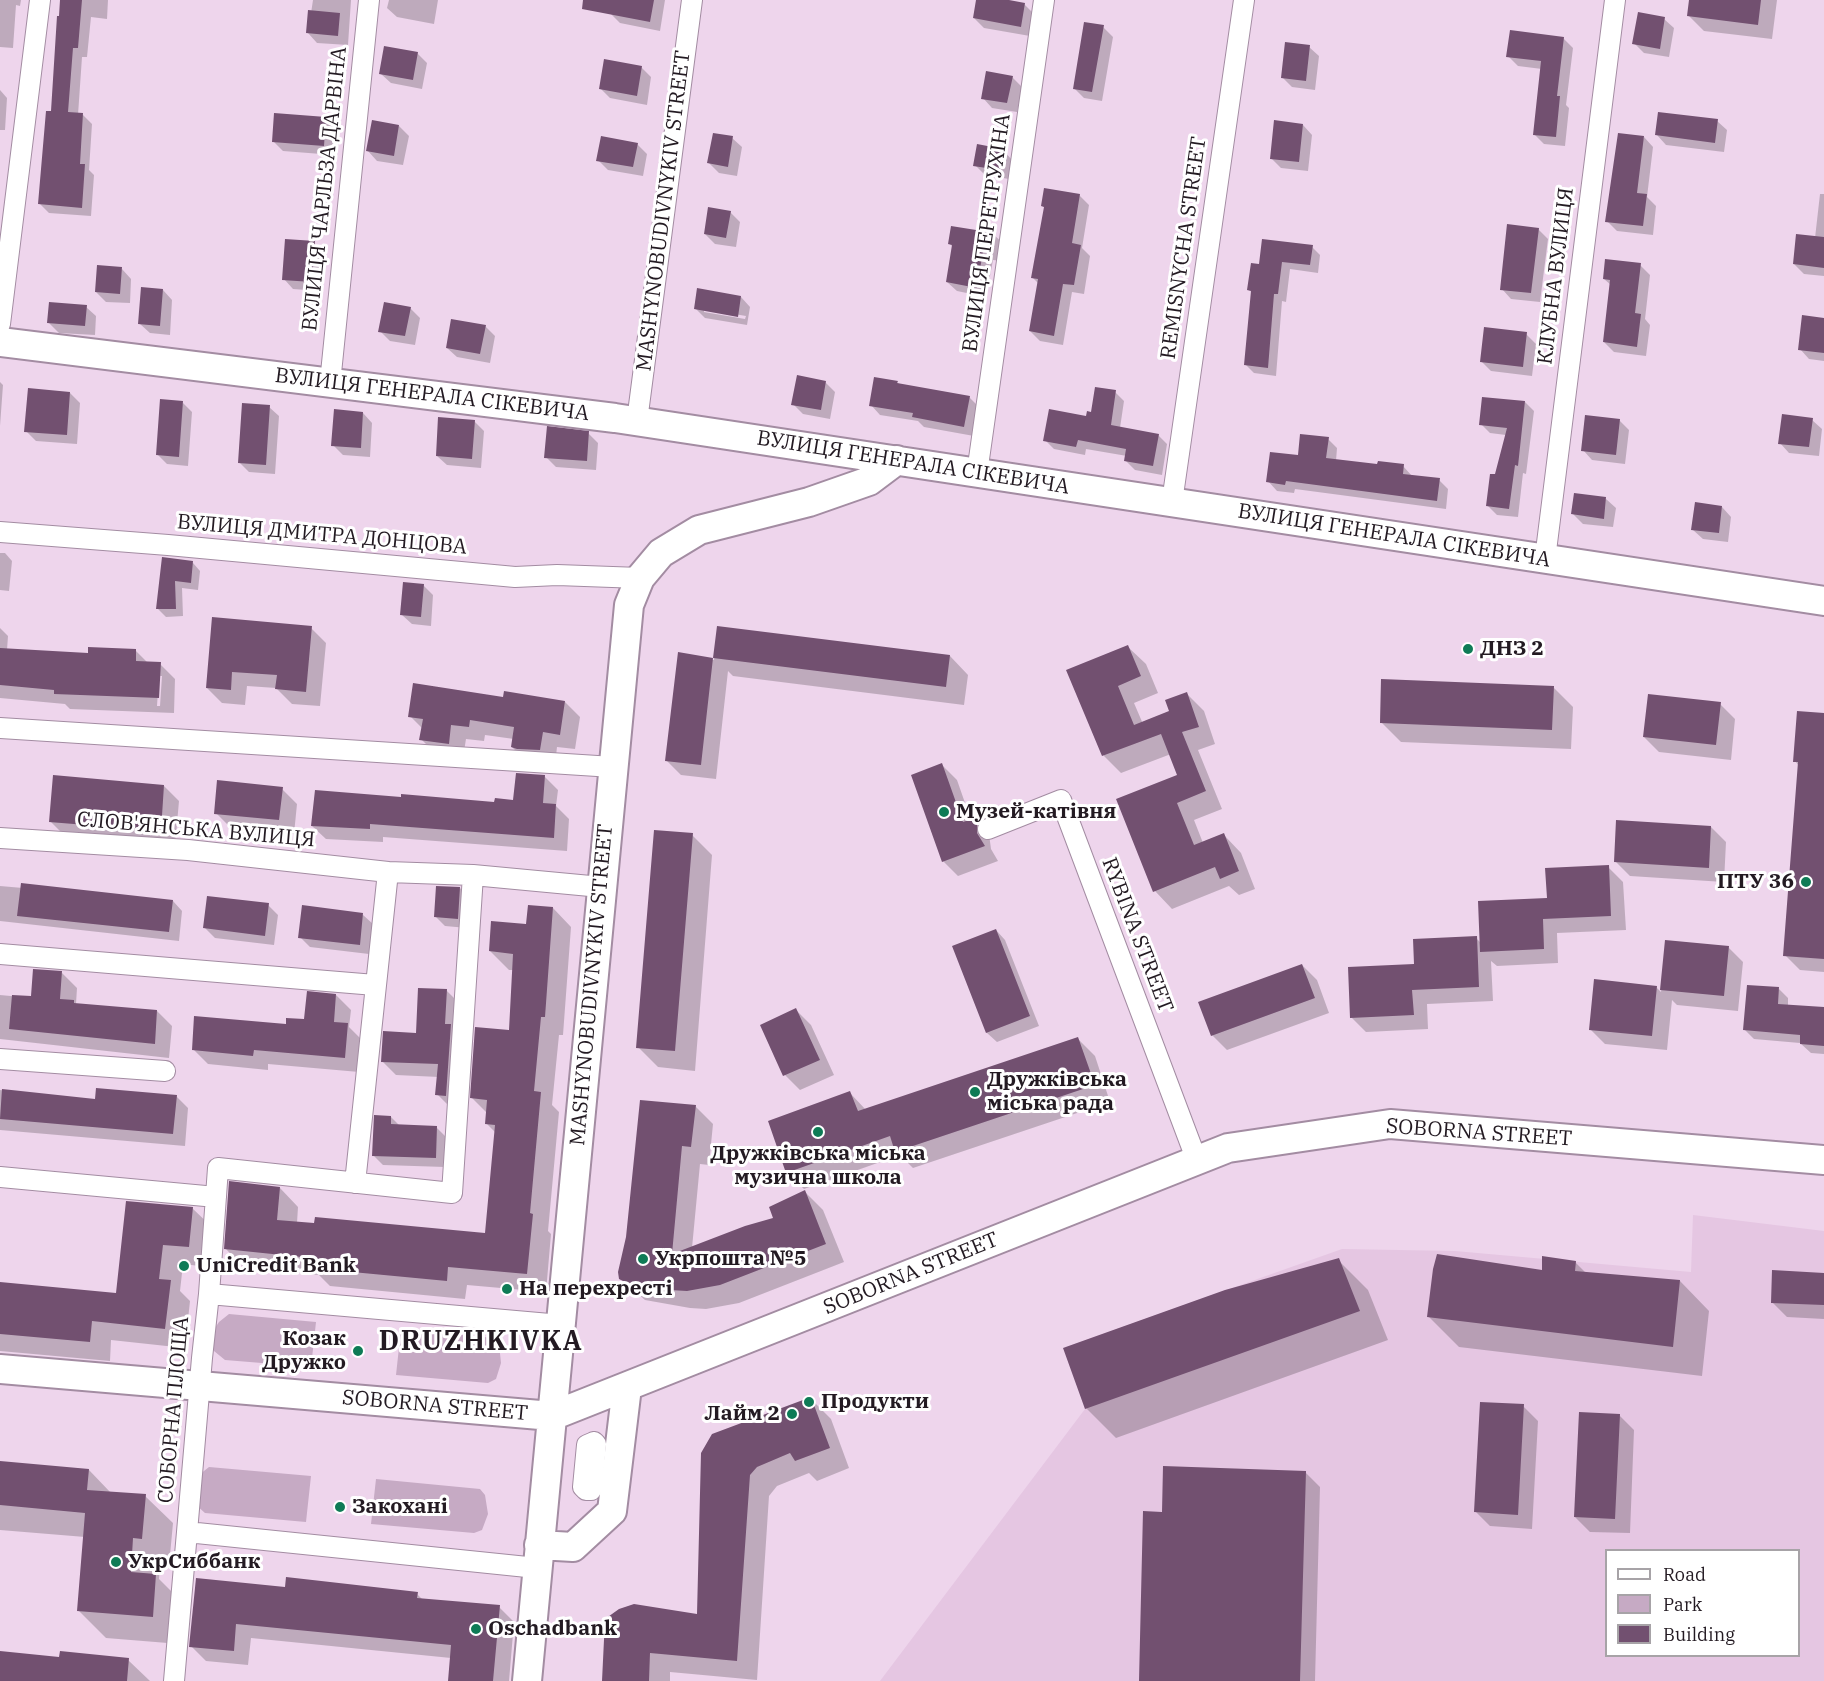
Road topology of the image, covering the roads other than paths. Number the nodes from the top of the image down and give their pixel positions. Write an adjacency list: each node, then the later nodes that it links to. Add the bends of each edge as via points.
1 (40, 0): 7 (street)
2 (369, 0): 9 (street, ВУЛИЦЯ ЧАРЛЬЗА ДАРВІНА)
3 (692, 0): 10 (street, MASHYNOBUDIVNYKIV STREET)
4 (1044, 0): 12 (street, ВУЛИЦЯ ПЕРЕТРУХІНА)
5 (1244, 0): 13 (street, REMISNYCHA STREET)
6 (1615, 0): 15 (street, КЛУБНА ВУЛИЦЯ)
7 (0, 324)
8 (0, 342): 9 (street, ВУЛИЦЯ ГЕНЕРАЛА СІКЕВИЧА)
9 (330, 383): 10 (street, ВУЛИЦЯ ГЕНЕРАЛА СІКЕВИЧА)
10 (637, 421): 11 (street, ВУЛИЦЯ ГЕНЕРАЛА СІКЕВИЧА)
11 (897, 460): 12 (street, ВУЛИЦЯ ГЕНЕРАЛА СІКЕВИЧА); 16 (street, MASHYNOBUDIVNYKIV STREET, via 869,481 809,502 699,530 661,553)
12 (977, 472): 13 (street, ВУЛИЦЯ ГЕНЕРАЛА СІКЕВИЧА)
13 (1172, 502): 15 (street, ВУЛИЦЯ ГЕНЕРАЛА СІКЕВИЧА)
14 (0, 532): 16 (street, ВУЛИЦЯ ДМИТРА ДОНЦОВА, via 515,577)
15 (1545, 559): 17 (street, ВУЛИЦЯ ГЕНЕРАЛА СІКЕВИЧА)
16 (640, 578): 19 (street, MASHYNOBUDIVNYKIV STREET, via 629,605)
17 (1824, 601)
18 (0, 728): 19 (street)
19 (613, 767): 24 (street, MASHYNOBUDIVNYKIV STREET)
20 (988, 829): 30 (street, RYBINA STREET, via 1061,800)
21 (0, 838): 22 (street, СЛОВ'ЯНСЬКА ВУЛИЦЯ, via 188,850)
22 (388, 872): 23 (street, СЛОВ'ЯНСЬКА ВУЛИЦЯ); 26 (street)
23 (473, 875): 24 (street, СЛОВ'ЯНСЬКА ВУЛИЦЯ); 32 (street, via 452,1192)
24 (601, 887): 35 (street, MASHYNOBUDIVNYKIV STREET)
25 (0, 954): 26 (street)
26 (375, 985): 32 (street)
27 (0, 1059): 28 (street)
28 (165, 1071)
29 (1824, 1160): 30 (street, SOBORNA STREET, via 1390,1124 1228,1148)
30 (1197, 1161): 38 (street, SOBORNA STREET)
31 (0, 1177): 33 (street)
32 (355, 1183): 33 (street, via 218,1168)
33 (216, 1191): 34 (street)
34 (209, 1294): 35 (street, СОБОРНА ПЛОЩА); 37 (street, СОБОРНА ПЛОЩА)
35 (561, 1325): 39 (street, MASHYNOBUDIVNYKIV STREET)
36 (0, 1369): 37 (street, SOBORNA STREET)
37 (200, 1386): 39 (street, SOBORNA STREET); 40 (street, СОБОРНА ПЛОЩА)
38 (627, 1388): 39 (street, SOBORNA STREET); 41 (street, via 612,1511 573,1547)
39 (552, 1416): 41 (street, MASHYNOBUDIVNYKIV STREET)
40 (187, 1532): 41 (street, СОБОРНА ПЛОЩА); 42 (street)
41 (538, 1556): 43 (street, MASHYNOBUDIVNYKIV STREET)
42 (174, 1681)
43 (527, 1681)

